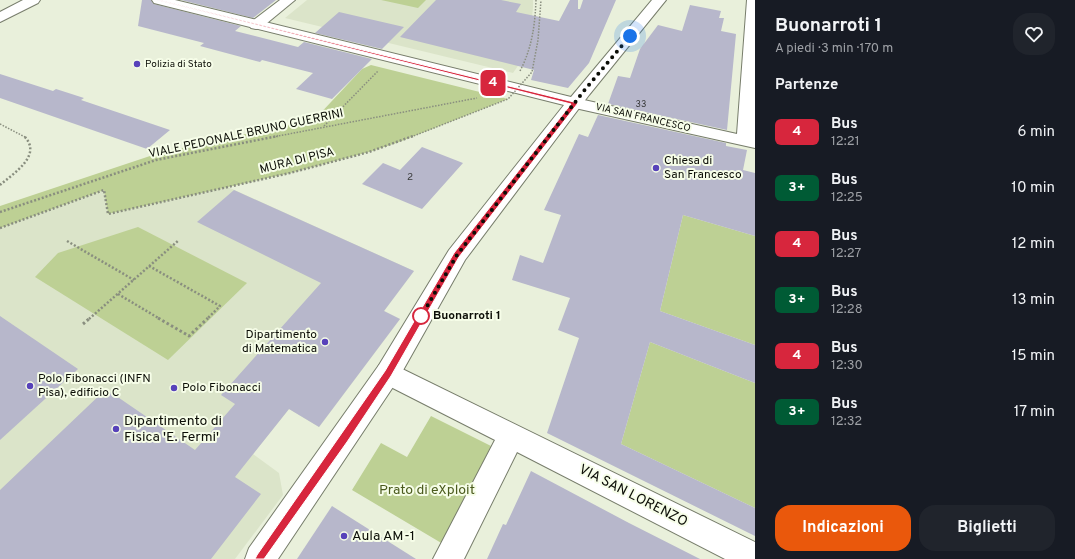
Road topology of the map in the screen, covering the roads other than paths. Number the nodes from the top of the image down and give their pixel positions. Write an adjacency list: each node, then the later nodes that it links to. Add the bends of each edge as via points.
1 (33, 0): 6 (street)
2 (159, 0): 7 (street, VIA SAN FRANCESCO)
3 (288, 0): 7 (street)
4 (659, 0): 8 (street)
5 (754, 0): 9 (street)
6 (0, 18)
7 (256, 25): 8 (street, VIA SAN FRANCESCO)
8 (575, 103): 9 (street, VIA SAN FRANCESCO); 10 (street, via 457,255)
9 (750, 142)
10 (388, 373): 11 (street, VIA SAN LORENZO); 13 (street)
11 (511, 436): 12 (street, VIA SAN LORENZO); 14 (street)
12 (755, 558)
13 (260, 559)
14 (448, 559)

